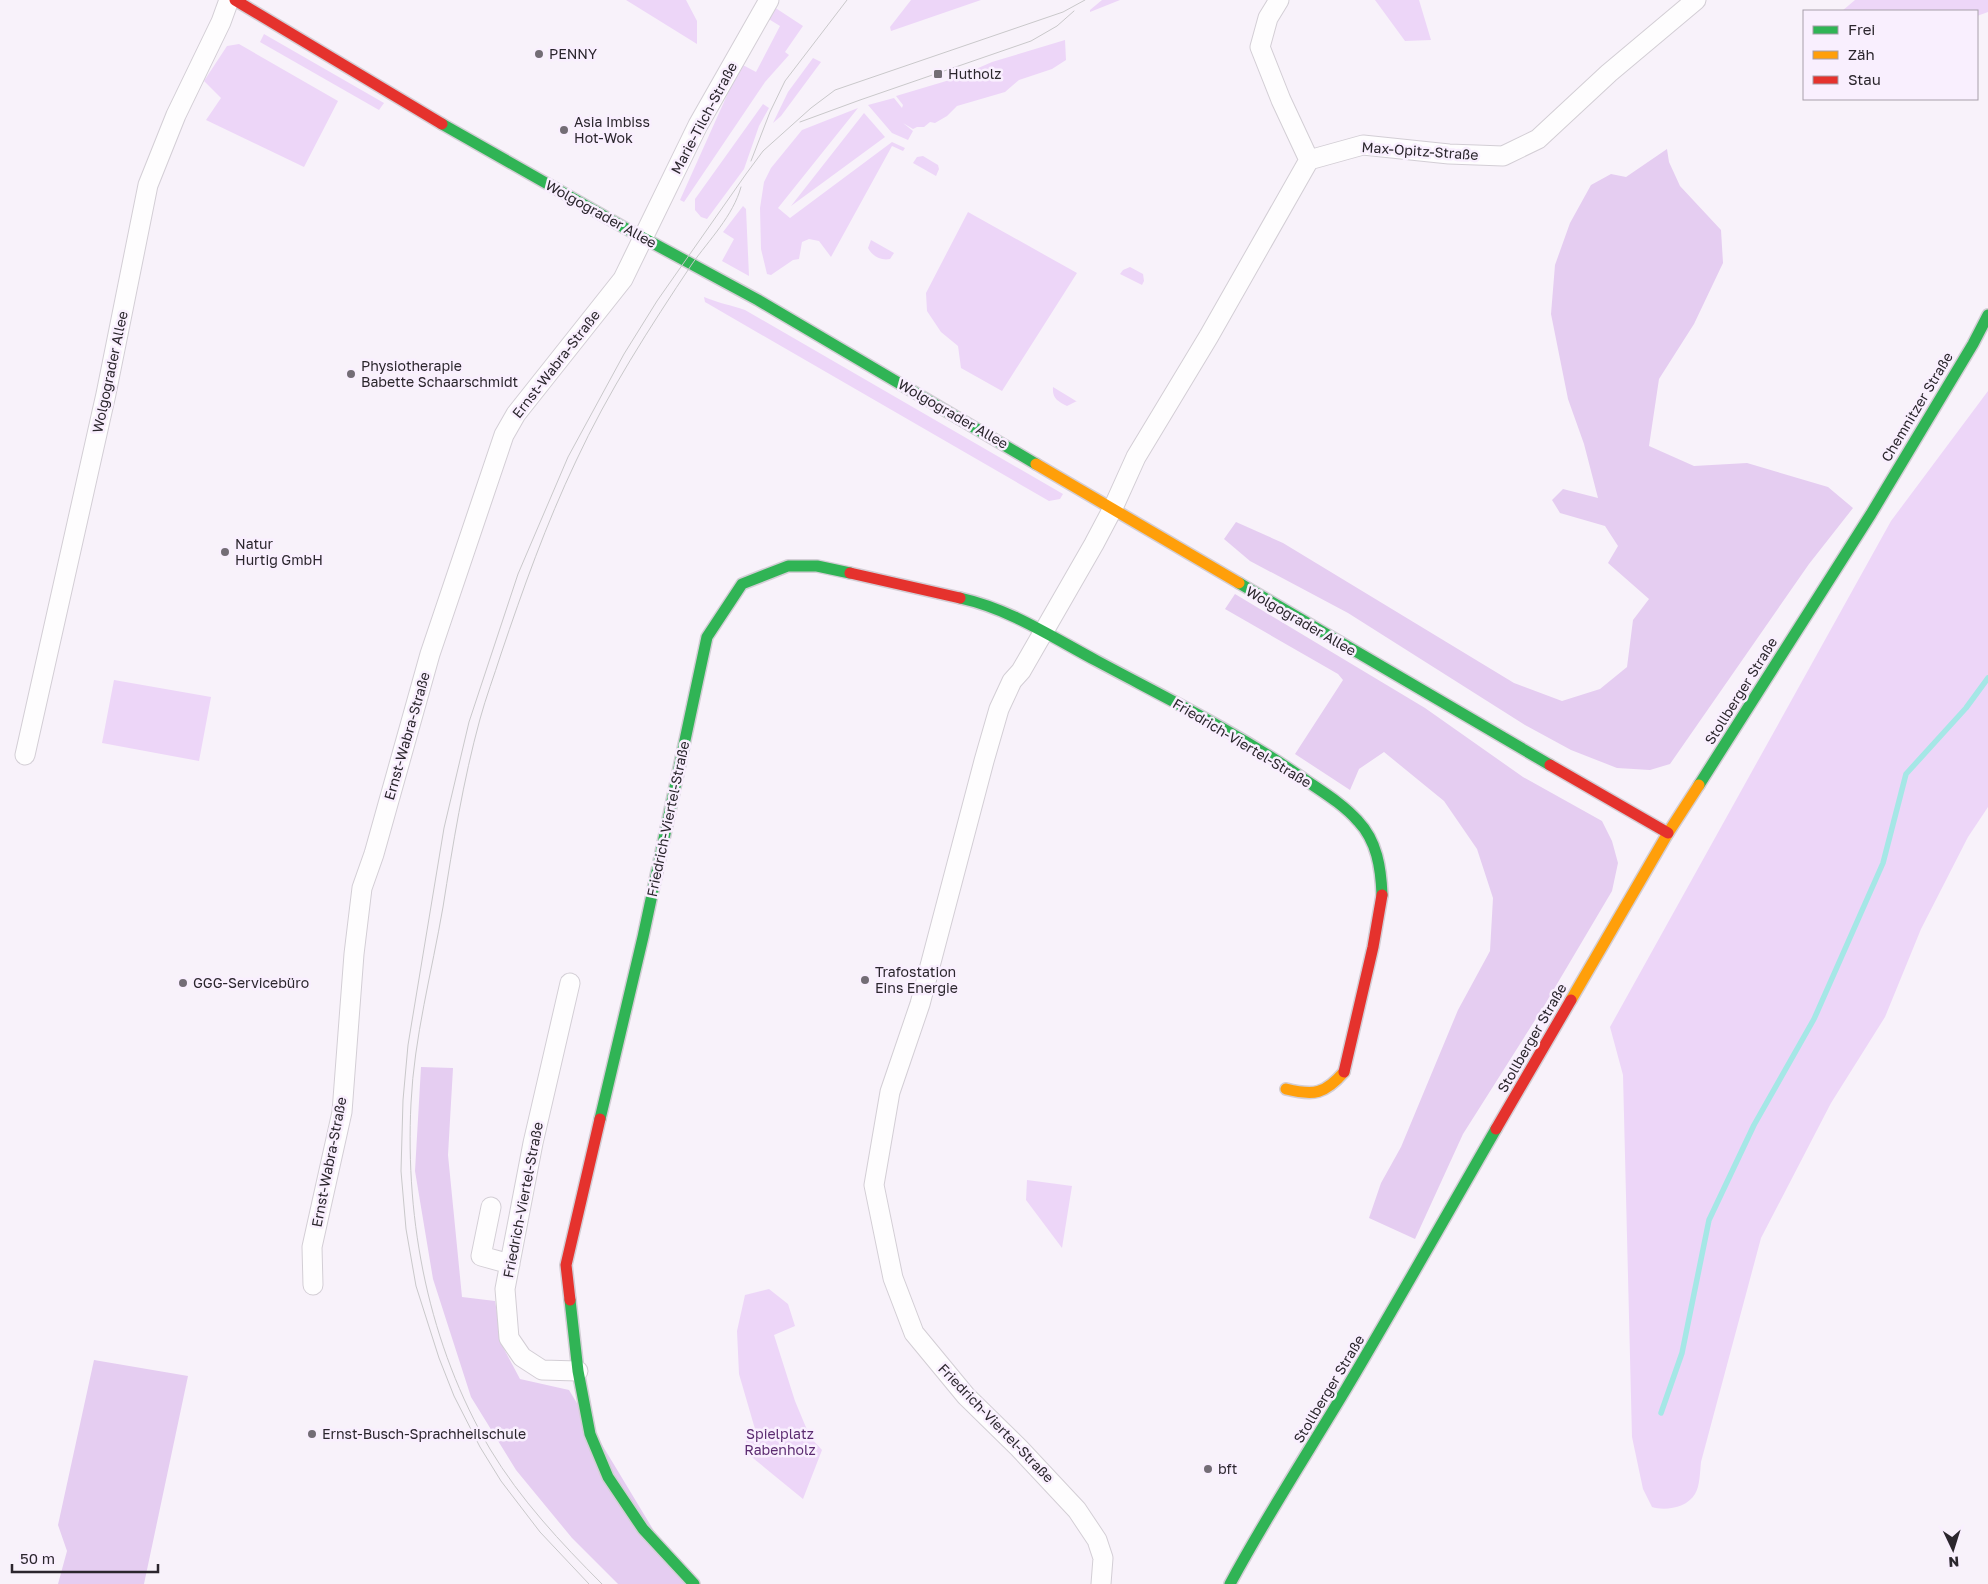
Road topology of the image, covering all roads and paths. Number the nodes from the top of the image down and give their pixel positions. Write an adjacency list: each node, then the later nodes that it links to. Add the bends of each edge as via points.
1 (229, 0): 12 (street, Wolgograder Allee, via 148,185 106,394)
2 (235, 0): 7 (main road, Wolgograder Allee, via 458,133)
3 (769, 0): 7 (street, Marie-Tilch-Straße, via 698,125)
4 (1279, 0): 6 (street, via 1268,18 1260,47)
5 (1696, 0): 6 (street, Max-Opitz-Straße, via 1538,138 1503,156 1363,145)
6 (1309, 160): 9 (street, via 1136,457)
7 (644, 237): 9 (main road, Wolgograder Allee); 18 (street, Ernst-Wabra-Straße, via 624,279 516,414 504,435 430,654 362,888 342,1112 312,1247)
8 (1988, 315): 10 (main road, Chemnitzer Straße)
9 (1113, 508): 11 (street, Friedrich-Viertel-Straße); 13 (main road, Wolgograder Allee, via 1468,719)
10 (1871, 514): 13 (main road, Stollberger Straße)
11 (1043, 630): 15 (main road, Friedrich-Viertel-Straße, via 1186,707 1279,762 1341,805 1373,842 1382,894 1374,947 1345,1071 1324,1092 1302,1094); 19 (main road, Friedrich-Viertel-Straße, via 980,602 817,566 788,566 742,584 707,637 646,922 566,1265); 21 (street, Friedrich-Viertel-Straße, via 999,709 920,1004 890,1092 874,1184 893,1278 914,1334 966,1396 1076,1510 1097,1540 1103,1558)
12 (25, 755)
13 (1668, 833): 22 (main road, Stollberger Straße, via 1375,1341 1259,1530)
14 (570, 983): 17 (street, Friedrich-Viertel-Straße, via 533,1143)
15 (1286, 1089)
16 (491, 1207): 17 (street, via 481,1256)
17 (510, 1264): 19 (street, Friedrich-Viertel-Straße, via 505,1289 509,1338 522,1357 542,1370)
18 (313, 1285)
19 (578, 1371): 20 (main road, Friedrich-Viertel-Straße, via 590,1434 608,1478 643,1529)
20 (694, 1584)
21 (1102, 1584)
22 (1230, 1584)

